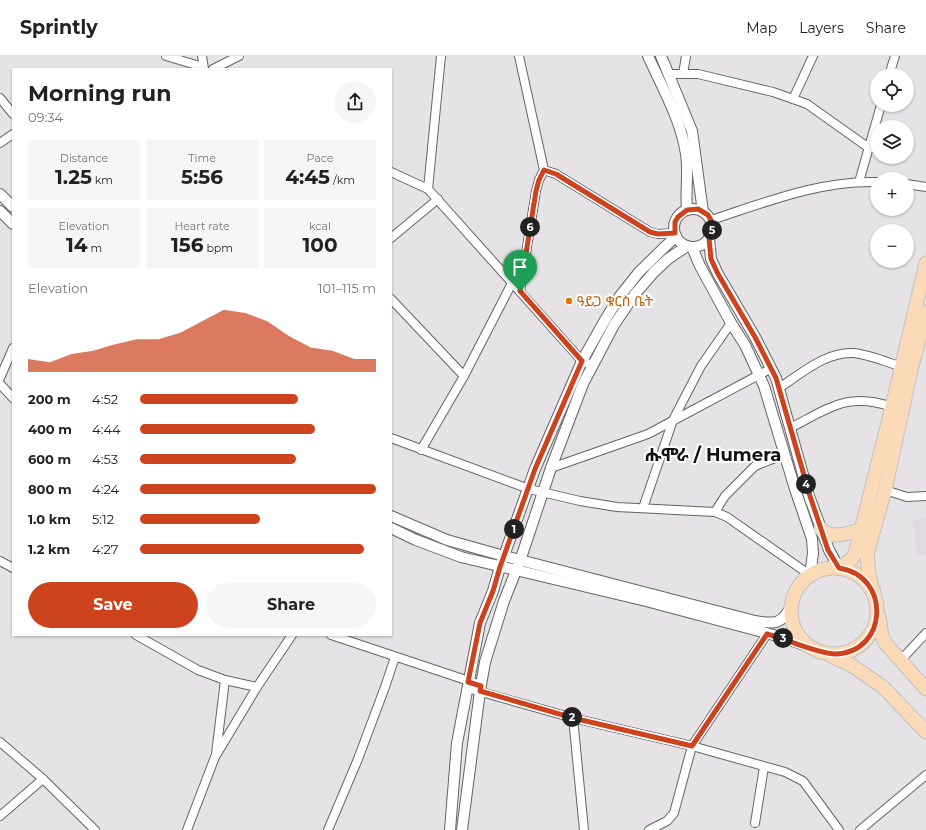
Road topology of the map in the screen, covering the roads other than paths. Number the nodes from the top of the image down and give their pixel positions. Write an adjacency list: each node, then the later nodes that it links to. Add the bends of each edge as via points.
1 (166, 56): 11 (street)
2 (202, 56): 11 (street)
3 (239, 56): 12 (street)
4 (441, 56): 29 (street)
5 (519, 56): 23 (street)
6 (648, 56): 33 (street, via 676,117 684,146 688,166)
7 (661, 56): 14 (street)
8 (686, 56): 15 (street)
9 (813, 56): 17 (street)
10 (895, 56): 13 (street)
11 (203, 68)
12 (215, 68)
13 (891, 68)
14 (669, 74): 15 (street); 35 (street, via 692,131)
15 (683, 74): 17 (street, via 698,74)
16 (0, 98): 19 (street)
17 (793, 99): 22 (street, via 807,104)
18 (879, 112): 22 (street)
19 (12, 113)
20 (12, 135): 21 (street)
21 (0, 143)
22 (869, 148): 25 (street)
23 (544, 170): 38 (street, via 556,174 650,232); 44 (street, via 536,191)
24 (392, 172): 29 (street)
25 (859, 182): 26 (street); 36 (street, via 799,192)
26 (870, 182)
27 (914, 185): 28 (street)
28 (926, 188)
29 (428, 189): 31 (street)
30 (0, 194): 32 (street)
31 (438, 199): 39 (street); 43 (street)
32 (12, 206)
33 (687, 210): 35 (street, via 698,209); 38 (street, via 675,222)
34 (0, 211): 37 (street)
35 (703, 212): 36 (street)
36 (711, 220): 40 (street)
37 (12, 223)
38 (675, 235): 41 (street); 49 (street, via 620,296)
39 (392, 237)
40 (709, 238): 41 (street, via 705,243); 51 (street, via 713,264 755,337)
41 (689, 246): 47 (street); 50 (street, via 668,259 635,294)
42 (926, 263): 52 (main road)
43 (512, 283): 44 (street); 54 (street)
44 (520, 291): 49 (street)
45 (392, 300): 54 (street)
46 (925, 320): 52 (main road)
47 (731, 323): 53 (street); 60 (street, via 701,366)
48 (12, 350): 55 (street)
49 (582, 361): 50 (street); 66 (street)
50 (592, 365): 65 (street)
51 (770, 369): 53 (street); 57 (street)
52 (906, 369): 57 (street, via 865,356 843,353 824,360); 59 (main road); 67 (main road)
53 (759, 374): 60 (street); 64 (street)
54 (464, 376): 63 (street)
55 (0, 378)
56 (0, 384): 58 (street)
57 (779, 388): 61 (street)
58 (12, 397)
59 (892, 407): 61 (street, via 870,401 849,401); 75 (main road)
60 (673, 420): 65 (street, via 648,434); 70 (street)
61 (790, 428): 74 (street)
62 (392, 438): 63 (street)
63 (421, 450): 66 (street)
64 (784, 454): 71 (street, via 754,466 725,496); 83 (street, via 812,540)
65 (551, 468): 68 (street)
66 (529, 489): 68 (street); 76 (street)
67 (885, 490): 69 (street, via 907,496); 85 (main road, via 867,554)
68 (543, 491): 70 (street, via 580,501); 78 (street)
69 (926, 496)
70 (643, 508): 71 (street)
71 (715, 512): 83 (street, via 727,517)
72 (392, 516): 76 (street, via 447,540)
73 (392, 528): 80 (street, via 461,557)
74 (821, 528): 75 (main road, via 827,534 841,536); 81 (street, via 828,550)
75 (861, 530): 81 (main road, via 852,559)
76 (504, 556): 78 (street); 80 (street)
77 (0, 561): 79 (street)
78 (520, 561): 82 (street); 84 (street)
79 (12, 567)
80 (500, 567): 82 (street); 96 (street, via 480,623)
81 (839, 568): 83 (main road); 85 (main road, via 861,577 868,584)
82 (515, 571): 84 (street); 98 (street, via 485,662)
83 (810, 575): 86 (main road, via 798,589)
84 (647, 597): 86 (street, via 772,623 786,616); 88 (street)
85 (876, 602): 92 (main road, via 875,626 861,645 840,654); 94 (main road, via 882,636)
86 (791, 606): 92 (main road, via 795,629 801,638)
87 (926, 632): 94 (street)
88 (767, 634): 92 (street); 103 (street)
89 (138, 636): 95 (street, via 190,666)
90 (291, 636): 97 (street)
91 (334, 636): 93 (street)
92 (816, 650): 101 (main road, via 851,665 884,687)
93 (395, 656): 96 (street); 112 (street, via 358,759)
94 (900, 661): 99 (main road)
95 (225, 680): 97 (street); 104 (street)
96 (467, 685): 98 (street); 113 (street, via 457,743)
97 (257, 687): 104 (street)
98 (480, 688): 100 (street); 114 (street)
99 (926, 688)
100 (573, 718): 103 (street); 115 (street)
101 (926, 732)
102 (0, 742): 107 (street)
103 (692, 746): 105 (street); 116 (street, via 674,813 667,821)
104 (215, 757): 111 (street)
105 (764, 766): 109 (street); 117 (street, via 802,781)
106 (926, 775): 118 (street)
107 (43, 779): 108 (street); 110 (street)
108 (0, 816)
109 (755, 823)
110 (94, 830)
111 (187, 830)
112 (328, 830)
113 (450, 830)
114 (462, 830)
115 (584, 830)
116 (650, 830)
117 (839, 830)
118 (860, 830)

